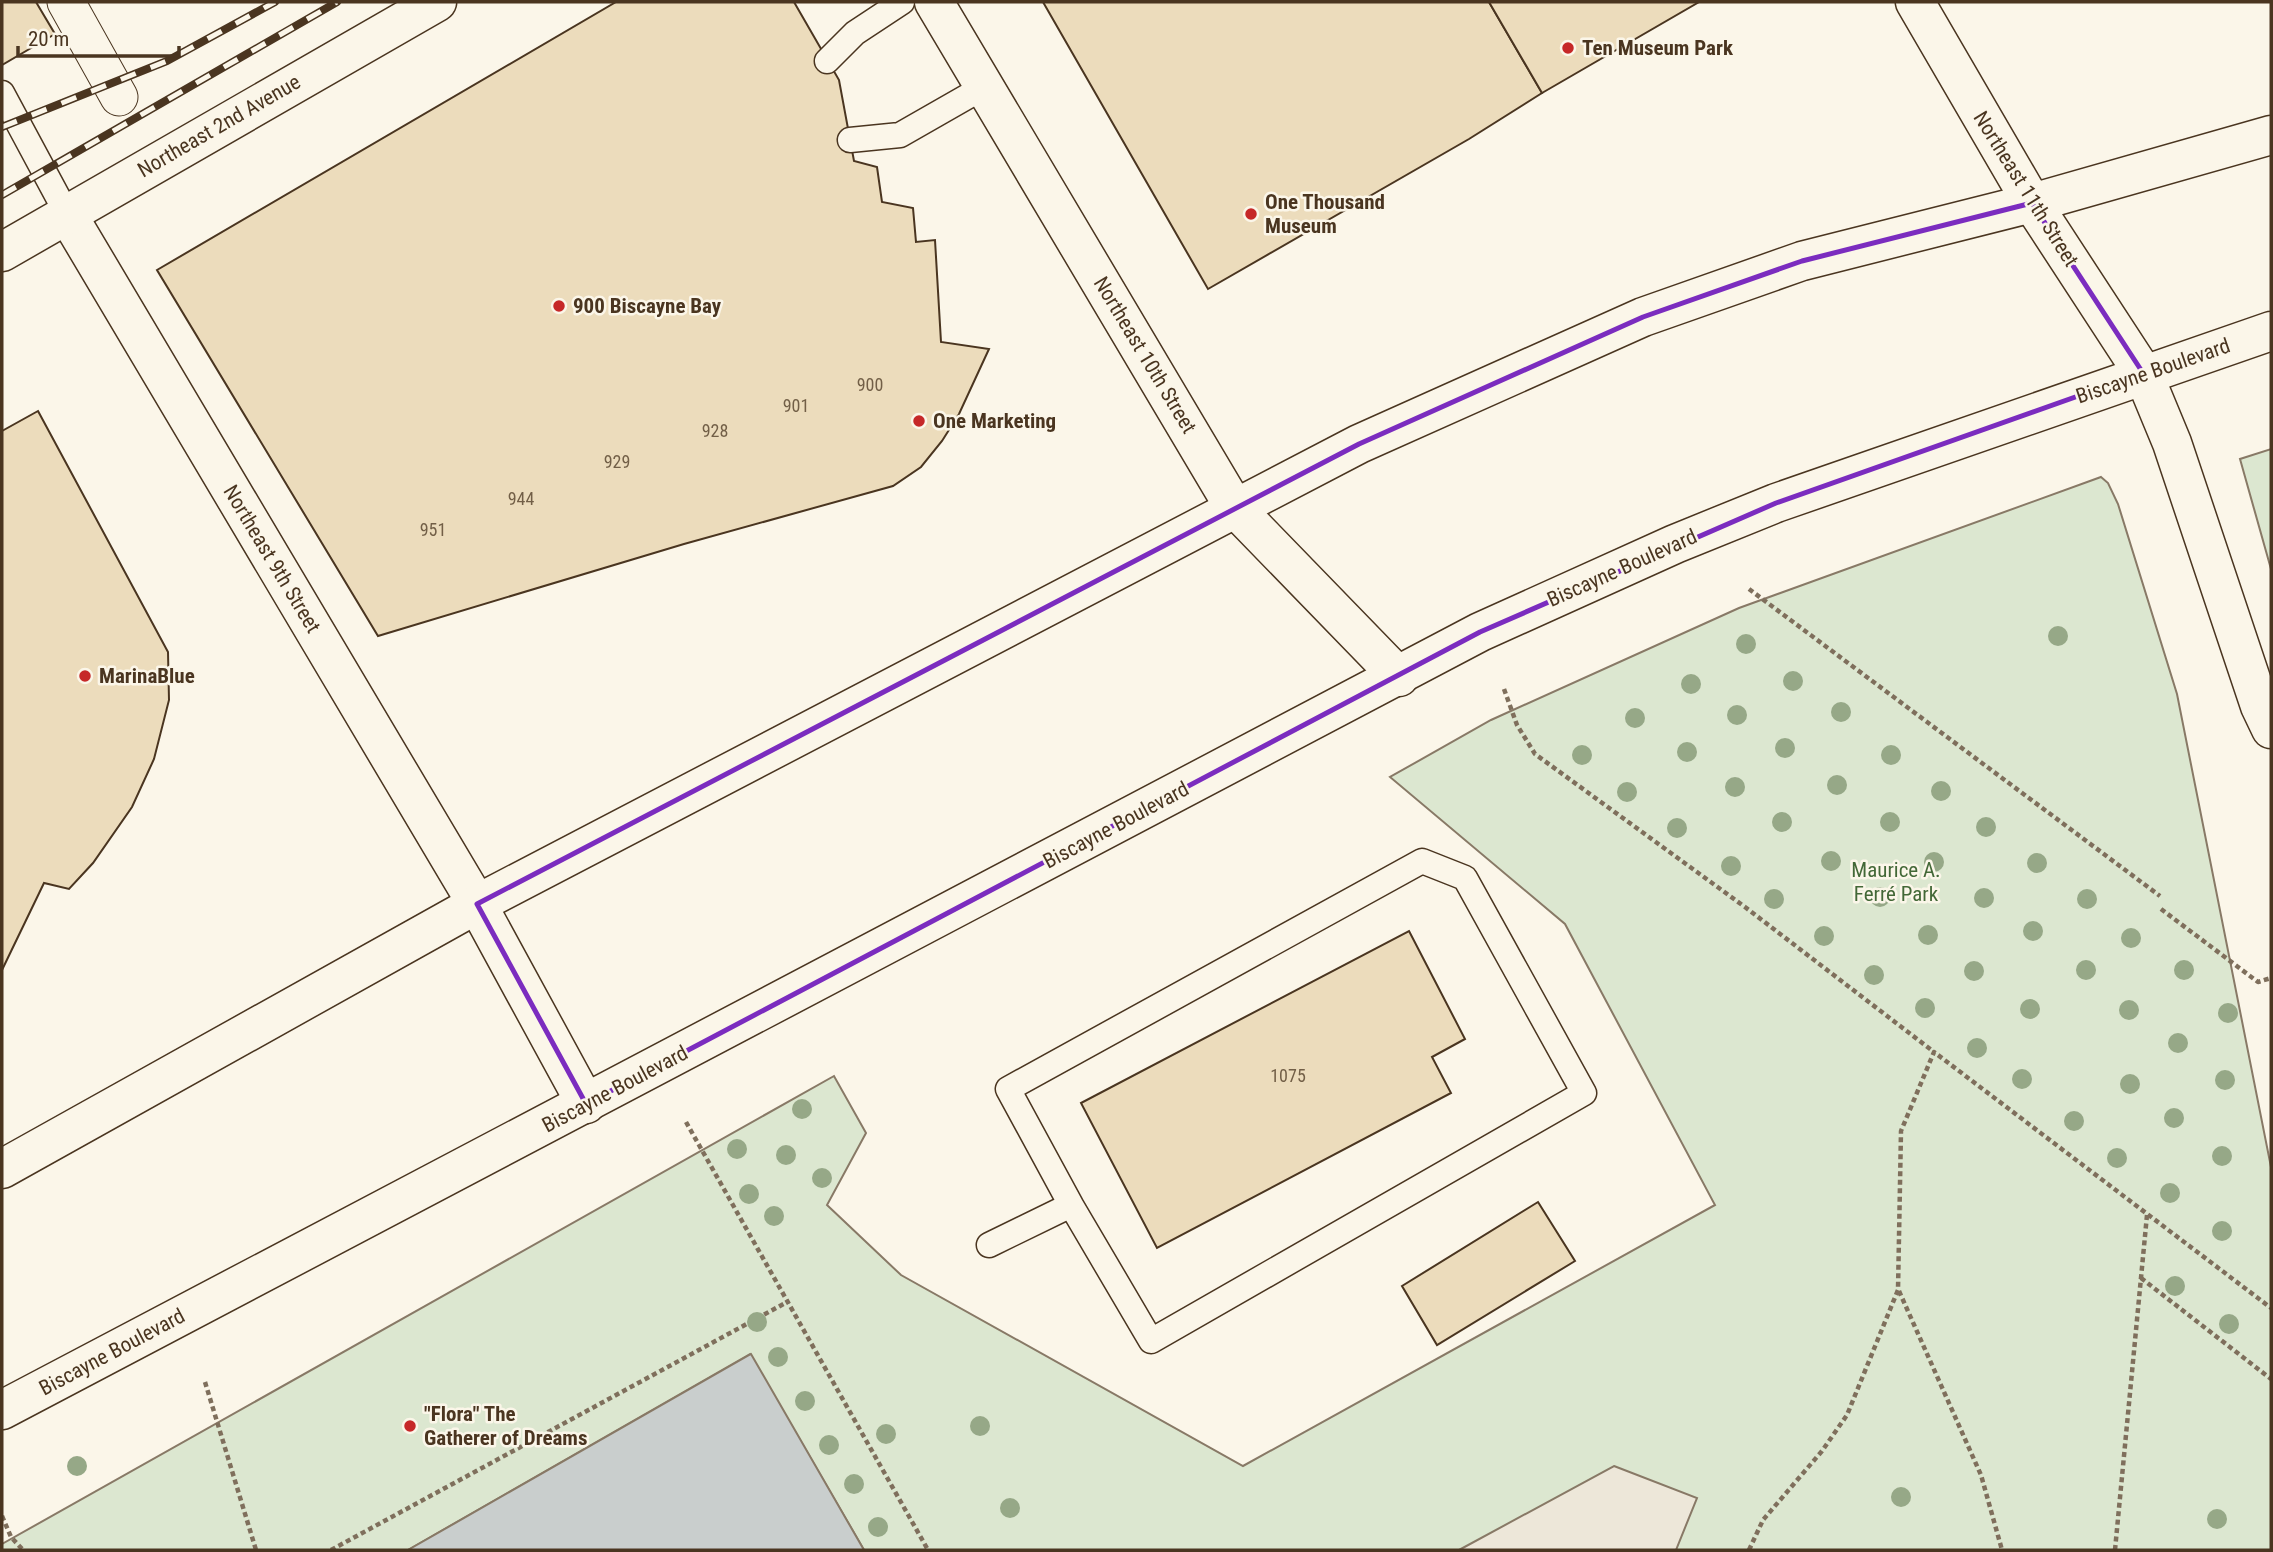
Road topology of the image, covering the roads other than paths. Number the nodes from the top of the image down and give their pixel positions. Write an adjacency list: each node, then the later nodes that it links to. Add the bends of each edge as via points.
1 (66, 2): 9 (street)
2 (437, 2): 13 (main road, Northeast 2nd Avenue)
3 (902, 2): 6 (lane, via 855,33)
4 (934, 2): 7 (main road, Northeast 10th Street)
5 (1915, 2): 12 (main road, Northeast 11th Street)
6 (828, 61)
7 (984, 87): 11 (lane, via 900,135); 17 (main road, Northeast 10th Street)
8 (2, 93): 13 (lane)
9 (119, 97)
10 (2271, 135): 12 (main road)
11 (850, 140)
12 (2032, 203): 16 (main road, Northeast 11th Street); 17 (main road, via 1802,261 1643,317 1359,444)
13 (67, 214): 14 (main road, Northeast 2nd Avenue); 20 (main road, Northeast 9th Street)
14 (2, 252)
15 (2271, 331): 16 (main road, Biscayne Boulevard)
16 (2143, 373): 18 (main road, Biscayne Boulevard, via 1882,464 1675,544 1480,632); 19 (main road, Northeast 11th Street, via 2172,443)
17 (1234, 507): 18 (main road, Northeast 10th Street); 20 (main road)
18 (1398, 677): 21 (main road, Biscayne Boulevard)
19 (2271, 729)
20 (477, 904): 21 (main road, Northeast 9th Street); 22 (main road)
21 (586, 1104): 25 (main road, Biscayne Boulevard)
22 (2, 1169)
23 (1071, 1205): 23 (lane, via 1008,1088 1422,861 1465,878 1584,1093 1151,1341); 24 (lane)
24 (989, 1245)
25 (2, 1410)

